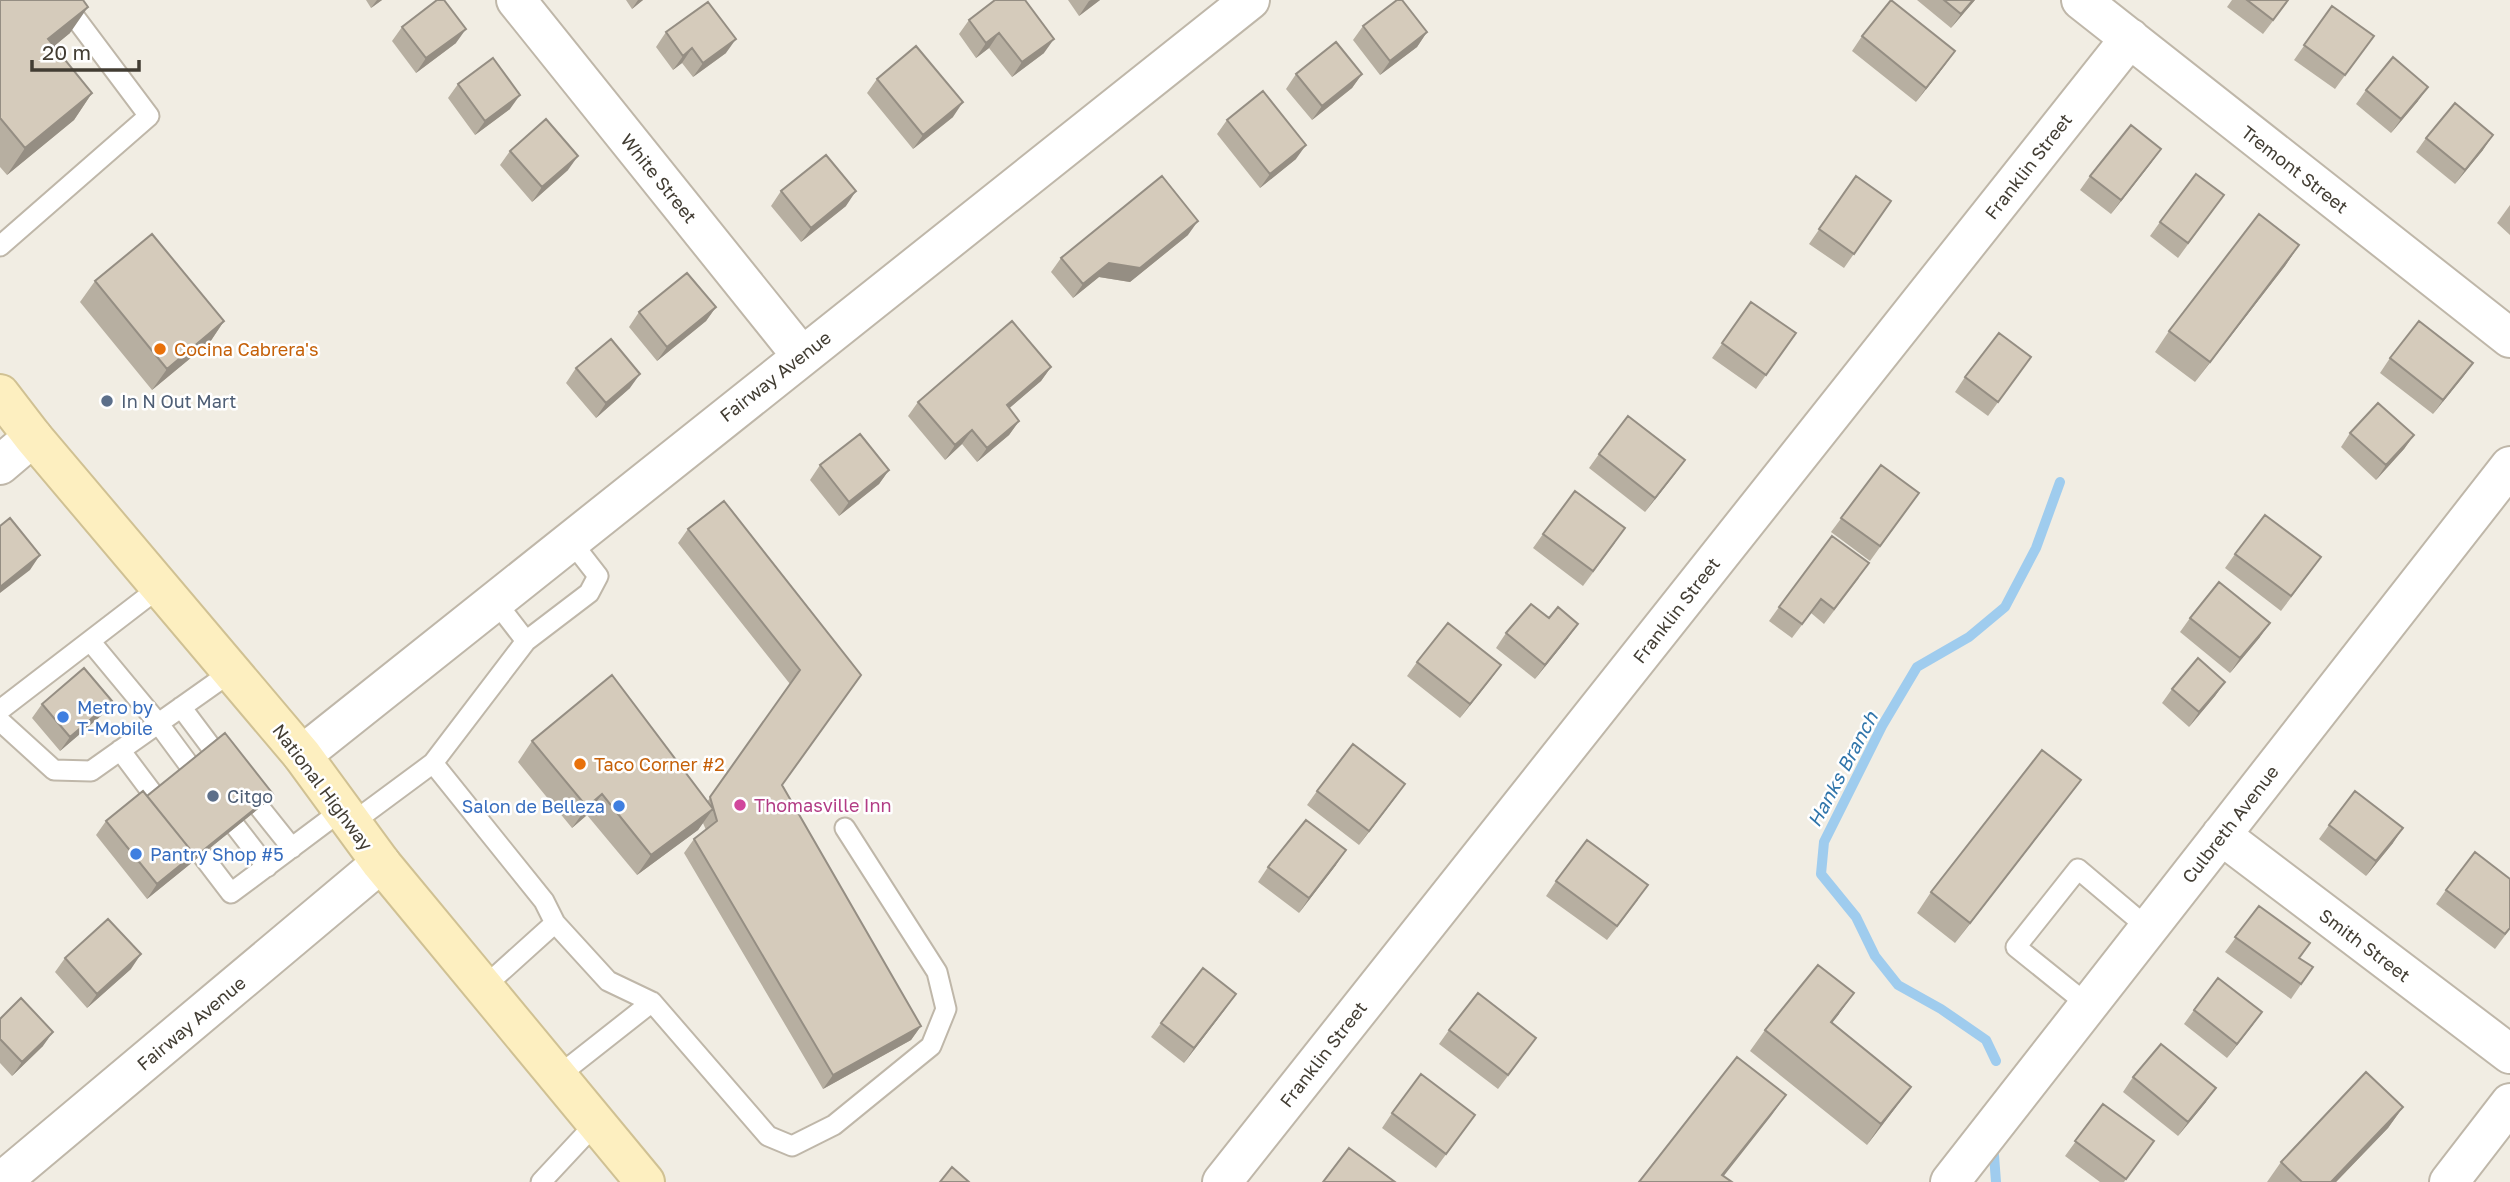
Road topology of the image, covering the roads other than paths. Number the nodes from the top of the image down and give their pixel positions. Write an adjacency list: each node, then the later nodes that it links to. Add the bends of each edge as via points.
1 (62, 0): 6 (lane, via 149,116)
2 (516, 0): 8 (street, White Street)
3 (2081, 0): 5 (street, Tremont Street)
4 (1235, 5): 8 (street, Fairway Avenue)
5 (2130, 38): 7 (street, Tremont Street); 50 (street, Franklin Street)
6 (0, 246)
7 (2507, 328)
8 (802, 355): 13 (street, Fairway Avenue)
9 (0, 394): 10 (main road, National Highway)
10 (33, 437): 11 (street); 14 (main road, National Highway)
11 (0, 465)
12 (2510, 466): 33 (street, Culbreth Avenue)
13 (570, 540): 15 (street, Fairway Avenue); 17 (lane, via 598,576 589,593)
14 (160, 587): 16 (lane); 18 (main road, National Highway)
15 (495, 601): 17 (lane); 25 (street, Fairway Avenue)
16 (90, 640): 20 (lane); 22 (lane)
17 (526, 641): 26 (lane)
18 (231, 672): 19 (lane); 25 (main road, National Highway)
19 (181, 707): 22 (lane); 23 (lane)
20 (0, 710)
21 (0, 721): 24 (lane, via 54,770 91,771)
22 (158, 723): 24 (lane); 27 (lane)
23 (211, 747)
24 (120, 750): 28 (lane)
25 (302, 755): 30 (main road, National Highway)
26 (433, 763): 30 (lane); 38 (lane, via 544,901)
27 (189, 765)
28 (153, 794)
29 (260, 808): 34 (lane)
30 (347, 817): 34 (lane); 36 (main road, National Highway)
31 (236, 827): 37 (lane)
32 (845, 828): 41 (lane, via 937,972 946,1009 931,1046 834,1125 792,1146 768,1136)
33 (2221, 835): 39 (street, Culbreth Avenue); 43 (street, Smith Street)
34 (292, 848): 37 (lane)
35 (202, 855): 37 (lane, via 231,892)
36 (381, 863): 40 (main road, National Highway); 47 (street, Fairway Avenue)
37 (267, 867)
38 (555, 923): 40 (lane); 41 (lane, via 608,981)
39 (2148, 928): 42 (street, Culbreth Avenue); 42 (lane, via 2078,869 2016,947)
40 (484, 987): 44 (main road, National Highway)
41 (652, 1002): 44 (lane)
42 (2088, 1005): 51 (street, Culbreth Avenue)
43 (2510, 1054)
44 (558, 1076): 46 (main road, National Highway)
45 (2510, 1102): 52 (street)
46 (596, 1123): 48 (lane); 49 (main road, National Highway)
47 (6, 1176)
48 (541, 1182)
49 (645, 1182)
50 (1222, 1182)
51 (1950, 1182)
52 (2449, 1182)

